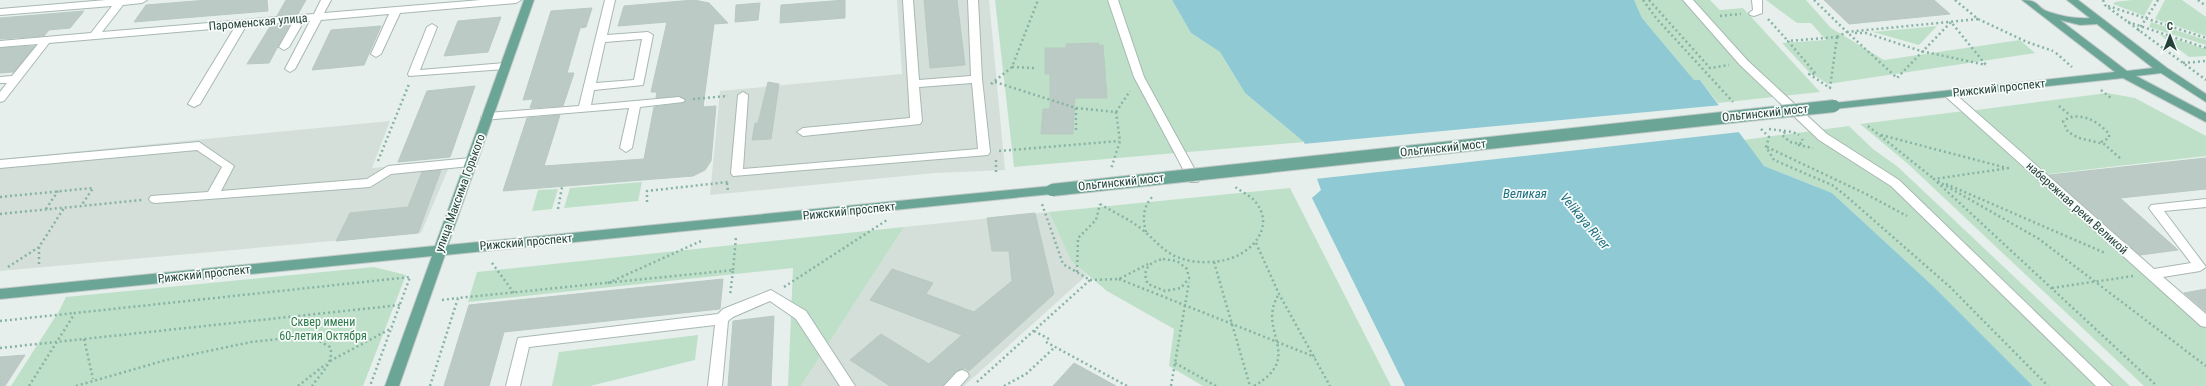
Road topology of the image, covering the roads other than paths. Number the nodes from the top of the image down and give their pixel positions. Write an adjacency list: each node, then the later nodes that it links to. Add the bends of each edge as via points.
1 (142, 0): 13 (street)
2 (326, 0): 19 (street)
3 (516, 0): 14 (street, Пароменская улица)
4 (529, 0): 30 (main road, улица Максима Горького)
5 (610, 0): 25 (street)
6 (908, 0): 37 (street)
7 (973, 0): 34 (street)
8 (1113, 0): 54 (street, via 1139,77)
9 (1688, 0): 71 (street, via 1744,63 1823,137 1895,182)
10 (1757, 0): 18 (street, via 1758,11)
11 (2027, 0): 16 (main road)
12 (2072, 0): 21 (main road)
13 (122, 1): 17 (street); 24 (street)
14 (436, 4): 15 (street, Пароменская улица)
15 (396, 10): 19 (street, Пароменская улица); 29 (street)
16 (2041, 11): 21 (main road, via 2070,21); 33 (main road)
17 (0, 12)
18 (1750, 13)
19 (317, 17): 20 (street, Пароменская улица); 31 (street)
20 (300, 19): 22 (street, Пароменская улица); 28 (street)
21 (2100, 21): 32 (main road)
22 (243, 23): 24 (street, Пароменская улица); 44 (street)
23 (432, 27): 30 (street, via 413,74)
24 (94, 36): 26 (street, Пароменская улица)
25 (601, 39): 38 (street); 38 (street, via 648,35 639,83)
26 (46, 40): 27 (street, Пароменская улица); 35 (street)
27 (0, 44)
28 (284, 47)
29 (376, 54)
30 (505, 66): 48 (main road, улица Максима Горького)
31 (290, 69)
32 (2163, 70): 33 (main road, Рижский проспект); 42 (main road)
33 (2124, 74): 39 (main road, Рижский проспект); 49 (main road)
34 (977, 78): 37 (street); 40 (street, via 984,152 737,173)
35 (16, 79): 36 (street); 41 (street)
36 (0, 80)
37 (913, 84): 50 (street, via 916,121)
38 (589, 87): 47 (street)
39 (1949, 94): 46 (main road, Рижский проспект); 61 (street, набережная реки Великой)
40 (743, 95)
41 (0, 98)
42 (2206, 99)
43 (679, 100): 45 (street)
44 (194, 104)
45 (635, 104): 47 (street); 51 (street)
46 (1834, 106): 55 (main road, Ольгинский мост, bridge)
47 (584, 109): 48 (street)
48 (487, 117): 52 (main road, улица Максима Горького)
49 (2206, 118)
50 (803, 132)
51 (626, 148)
52 (470, 162): 56 (street, via 388,170 370,182); 59 (main road, улица Максима Горького)
53 (0, 164): 56 (street, via 199,146 228,166)
54 (1194, 179)
55 (1052, 190): 59 (main road, Рижский проспект)
56 (212, 196): 57 (street)
57 (155, 199)
58 (2206, 203): 60 (street, via 2155,208)
59 (438, 251): 62 (main road, Рижский проспект); 66 (main road, улица Максима Горького)
60 (2204, 267): 61 (street)
61 (2151, 274): 64 (street, набережная реки Великой)
62 (0, 294)
63 (725, 316): 67 (street, via 523,342); 68 (street); 69 (street, via 771,295 802,315)
64 (2206, 322)
65 (967, 381): 70 (street)
66 (392, 386)
67 (512, 386)
68 (715, 386)
69 (848, 386)
70 (951, 386)
71 (2104, 386)

